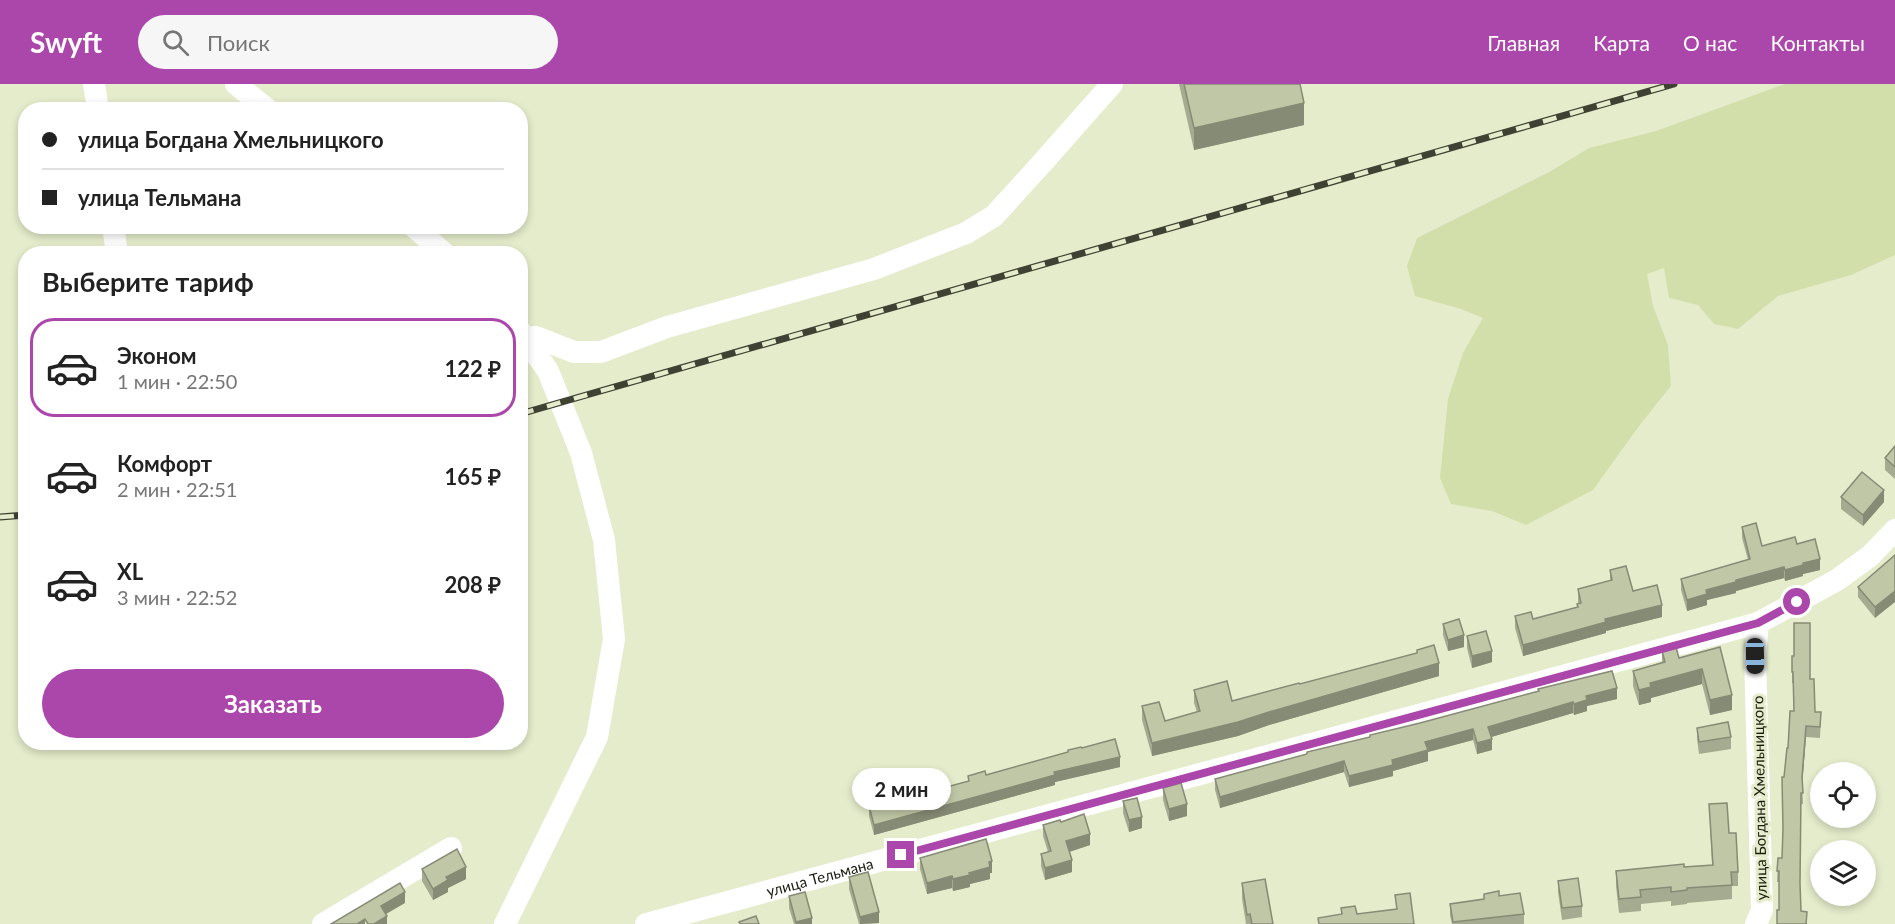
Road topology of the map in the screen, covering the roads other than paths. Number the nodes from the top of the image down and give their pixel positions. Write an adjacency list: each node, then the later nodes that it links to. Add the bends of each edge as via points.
1 (94, 84): 4 (street)
2 (236, 84): 5 (street)
3 (1112, 84): 8 (street, via 994,216 966,233 874,269 667,327 601,352 574,352)
4 (97, 102)
5 (258, 102)
6 (422, 234): 7 (street)
7 (437, 246)
8 (528, 338)
9 (528, 342): 14 (street, via 548,371 581,453 604,540 614,639 597,737)
10 (1895, 530): 11 (street, via 1870,556 1836,580)
11 (1758, 623): 15 (street, улица Тельмана); 16 (street, улица Богдана Хмельницкого, via 1755,656 1762,910)
12 (451, 848): 13 (street)
13 (323, 924)
14 (505, 924)
15 (646, 924)
16 (1756, 924)

